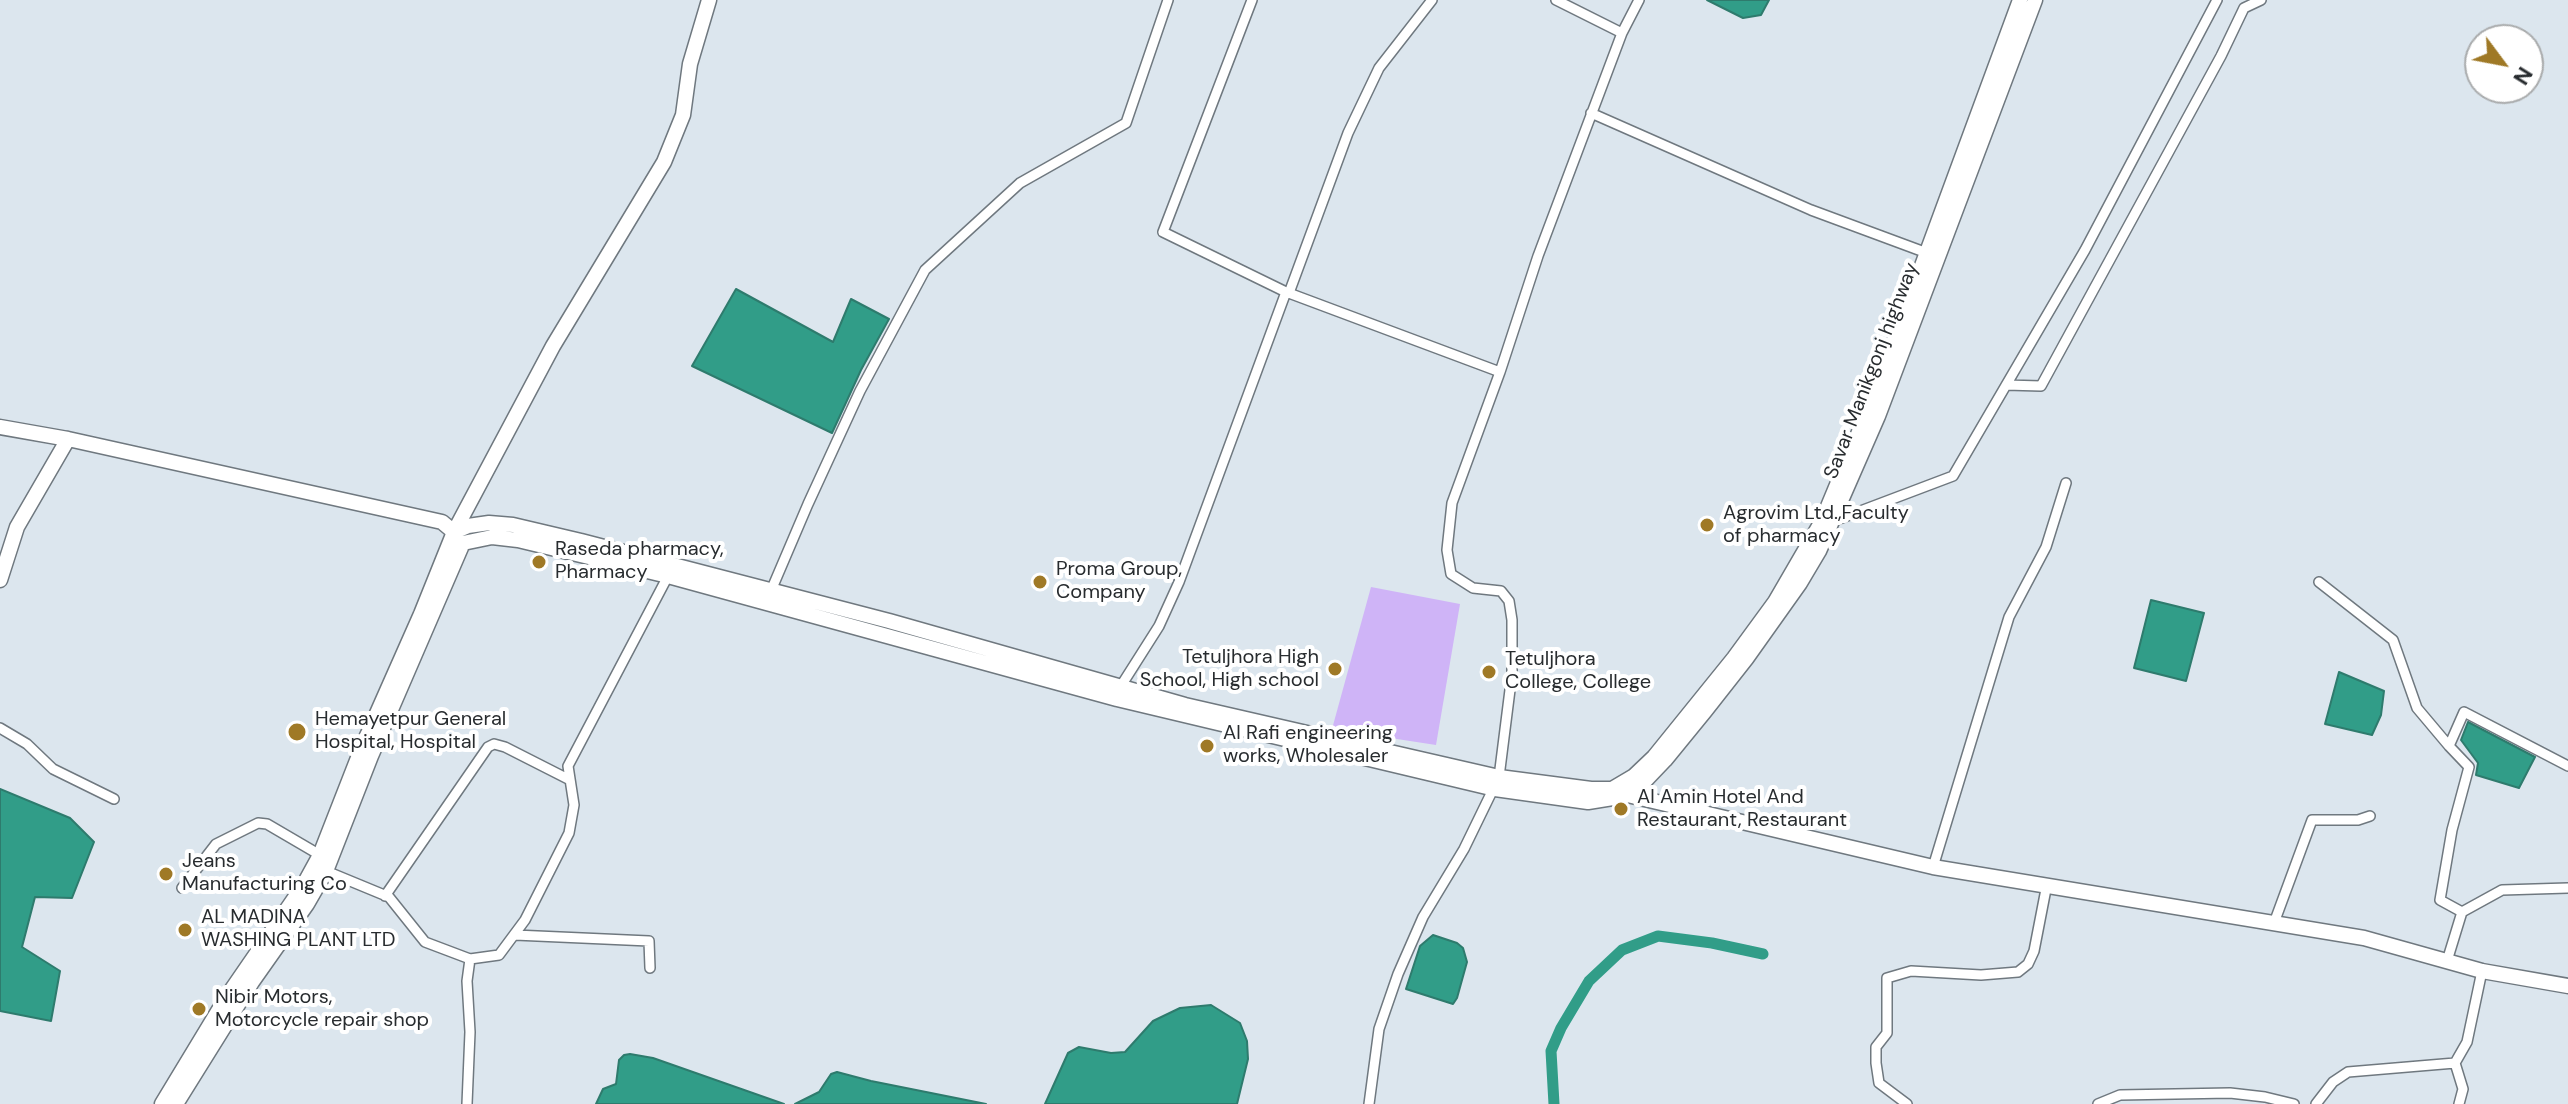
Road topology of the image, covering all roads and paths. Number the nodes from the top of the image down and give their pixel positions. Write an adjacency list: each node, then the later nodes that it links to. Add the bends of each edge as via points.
1 (709, 0): 21 (main road, via 690,64 683,115 664,162 553,346)
2 (1168, 0): 25 (street, via 1126,123 1020,183 925,270 860,391)
3 (1252, 0): 14 (street, via 1163,232)
4 (1432, 0): 14 (street, via 1379,68 1348,133)
5 (1556, 0): 11 (street)
6 (1639, 0): 11 (street)
7 (2020, 0): 13 (main road)
8 (2035, 0): 20 (main road, Savar Manikgonj highway)
9 (2217, 0): 16 (street, via 2085,250)
10 (2261, 0): 16 (street, via 2244,8 2041,386)
11 (1622, 33): 12 (street)
12 (1591, 113): 13 (street, via 1811,210); 15 (street)
13 (1927, 253): 32 (main road, via 1848,461 1797,568 1684,722)
14 (1287, 293): 15 (street); 26 (street, via 1179,582)
15 (1500, 372): 31 (street, via 1452,503 1447,550 1451,574 1473,588 1501,591 1509,601 1512,674)
16 (2006, 385): 20 (street, via 1953,476)
17 (0, 427): 18 (main road)
18 (68, 439): 21 (main road); 23 (main road, via 17,527)
19 (2066, 483): 36 (street, via 2046,547 2009,617)
20 (1834, 521): 32 (main road, Savar Manikgonj highway, via 1800,583 1746,659 1644,782)
21 (460, 529): 22 (main road); 25 (main road, via 513,525 702,571); 35 (main road); 37 (main road)
22 (668, 576): 25 (main road); 30 (street, via 568,766)
23 (0, 580)
24 (2319, 582): 28 (street, via 2393,640 2417,708)
25 (769, 598): 26 (main road)
26 (1118, 693): 31 (main road)
27 (0, 728): 33 (street, via 53,769)
28 (2449, 746): 29 (street, via 2464,712); 42 (street, via 2469,767 2440,900)
29 (2568, 766)
30 (570, 780): 41 (street, via 505,747 488,747); 44 (street, via 574,805 569,833)
31 (1497, 783): 32 (main road, via 1588,802); 55 (street, via 1423,917 1398,974 1379,1029)
32 (1619, 792): 36 (main road)
33 (114, 799)
34 (2370, 816): 43 (street, via 2312,820)
35 (320, 855): 39 (street, via 258,823 216,844); 50 (main road)
36 (1933, 867): 38 (main road)
37 (326, 871): 41 (street); 50 (main road)
38 (2047, 884): 43 (main road); 56 (street, via 2034,951 2018,972 1911,971 1887,978 1887,1033 1876,1047 1879,1083)
39 (182, 888)
40 (2568, 888): 42 (street, via 2502,890)
41 (385, 896): 45 (street, via 425,942)
42 (2462, 912): 46 (street)
43 (2274, 923): 46 (main road, via 2364,938)
44 (515, 935): 45 (street, via 499,955); 47 (street, via 649,941)
45 (470, 959): 54 (street)
46 (2447, 961): 48 (main road)
47 (650, 968)
48 (2482, 971): 49 (main road); 51 (street, via 2467,1042)
49 (2568, 986)
50 (234, 998): 52 (main road); 53 (main road)
51 (2455, 1063): 59 (street, via 2348,1072); 60 (street, via 2463,1089)
52 (162, 1104)
53 (176, 1104)
54 (467, 1104)
55 (1369, 1104)
56 (1907, 1104)
57 (2098, 1104): 58 (street, via 2120,1095 2230,1093)
58 (2294, 1104)
59 (2316, 1104)
60 (2459, 1104)

